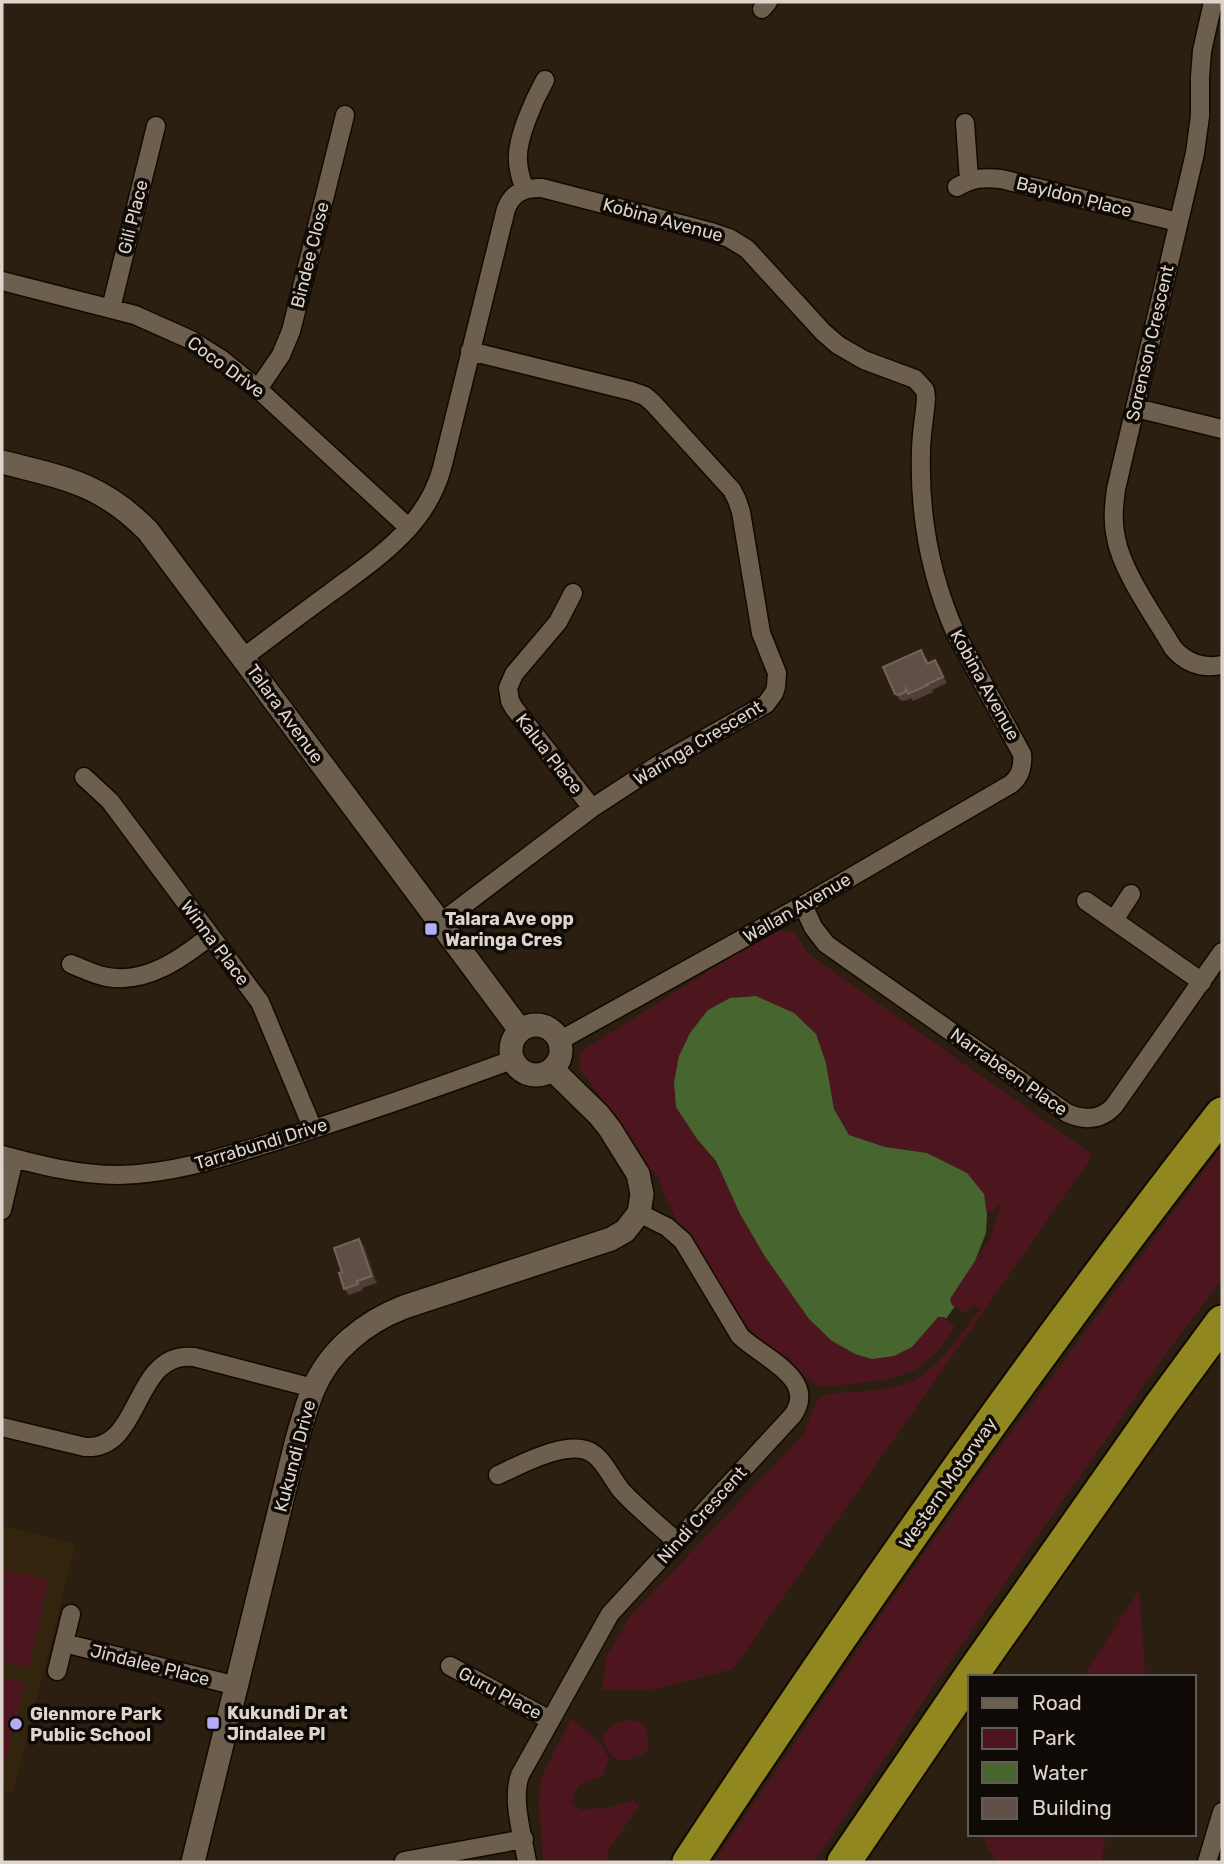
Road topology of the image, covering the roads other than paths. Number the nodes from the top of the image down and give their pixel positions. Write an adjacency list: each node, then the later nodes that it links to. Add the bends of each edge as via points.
1 (1213, 2): 7 (street, Sorenson Crescent, via 1200,63 1197,142)
2 (545, 80): 6 (street, via 518,151)
3 (345, 115): 11 (street, Bindee Close, via 291,331)
4 (965, 123): 7 (street, Bayldon Place, via 963,184 986,177 1001,179)
5 (156, 126): 9 (street, Gili Place)
6 (524, 190): 10 (street, via 511,198 506,209); 19 (street, Kobina Avenue, via 542,188 729,238 753,255 838,345 919,382 926,398 922,504 934,573 956,634)
7 (1178, 222): 12 (street, Sorenson Crescent)
8 (2, 281): 9 (street, Coco Drive)
9 (111, 308): 11 (street, Coco Drive, via 184,336)
10 (470, 351): 15 (street, via 438,482); 21 (street, Waringa Crescent, via 645,396 740,505 761,633 777,673 774,693 766,704)
11 (258, 389): 15 (street, Coco Drive)
12 (1136, 408): 13 (street); 18 (street, Sorenson Crescent, via 1113,514 1124,563 1179,655 1192,663)
13 (1222, 429)
14 (2, 462): 17 (street, Talara Avenue, via 80,483 125,510 148,531)
15 (409, 528): 17 (street, via 381,555)
16 (573, 593): 21 (street, Kalua Place, via 558,622 514,674 508,688 514,708)
17 (244, 657): 26 (street, Talara Avenue)
18 (1222, 665)
19 (1023, 763): 24 (street, Wallan Avenue, via 1011,784)
20 (84, 777): 27 (street, Winna Place, via 110,801)
21 (592, 808): 26 (street, Waringa Crescent)
22 (1131, 894): 25 (street)
23 (1086, 901): 25 (street)
24 (803, 905): 30 (street, Narrabeen Place, via 826,944 1079,1118 1098,1118 1109,1112); 32 (street, Wallan Avenue)
25 (1114, 920): 30 (street)
26 (440, 923): 31 (street, Talara Avenue)
27 (210, 936): 29 (street, via 180,960 126,978 100,976); 36 (street, Winna Place, via 260,1002)
28 (1222, 952): 30 (street, Narrabeen Place)
29 (71, 964)
30 (1202, 982)
31 (520, 1030): 32 (street, via 543,1026); 33 (street, via 511,1043)
32 (559, 1041): 34 (street, via 560,1056)
33 (512, 1060): 34 (street, via 530,1075); 36 (street, Tarrabundi Drive)
34 (552, 1069): 39 (street, via 599,1115 633,1163 641,1184)
35 (1222, 1114): 58 (highway, Western Motorway, via 1008,1398)
36 (313, 1129): 37 (street, Tarrabundi Drive, via 216,1160 147,1173 91,1173)
37 (8, 1157): 38 (street)
38 (2, 1210)
39 (639, 1213): 41 (street, Kukundi Drive, via 625,1231 611,1239 384,1316 340,1350); 44 (street, Nindi Crescent, via 683,1241 740,1336 789,1374 800,1395 793,1415)
40 (1222, 1322): 49 (highway)
41 (313, 1388): 42 (street, via 183,1355 161,1365 118,1434 106,1445 85,1447); 51 (street, Kukundi Drive)
42 (2, 1427)
43 (498, 1475): 44 (street, via 527,1461 567,1449 584,1449 598,1457 624,1493)
44 (677, 1542): 52 (street, Nindi Crescent, via 610,1614)
45 (71, 1614): 46 (street)
46 (64, 1643): 48 (street); 51 (street, Jindalee Place)
47 (450, 1666): 52 (street, Guru Place)
48 (57, 1671)
49 (971, 1675)
50 (968, 1680): 59 (highway)
51 (237, 1686): 56 (street, Kukundi Drive)
52 (550, 1720): 54 (street, Nindi Crescent, via 518,1782)
53 (1222, 1812): 60 (street)
54 (524, 1839): 55 (street); 57 (street, Nindi Crescent)
55 (404, 1861)
56 (193, 1862)
57 (527, 1862)
58 (689, 1862)
59 (844, 1862)
60 (1207, 1862)

